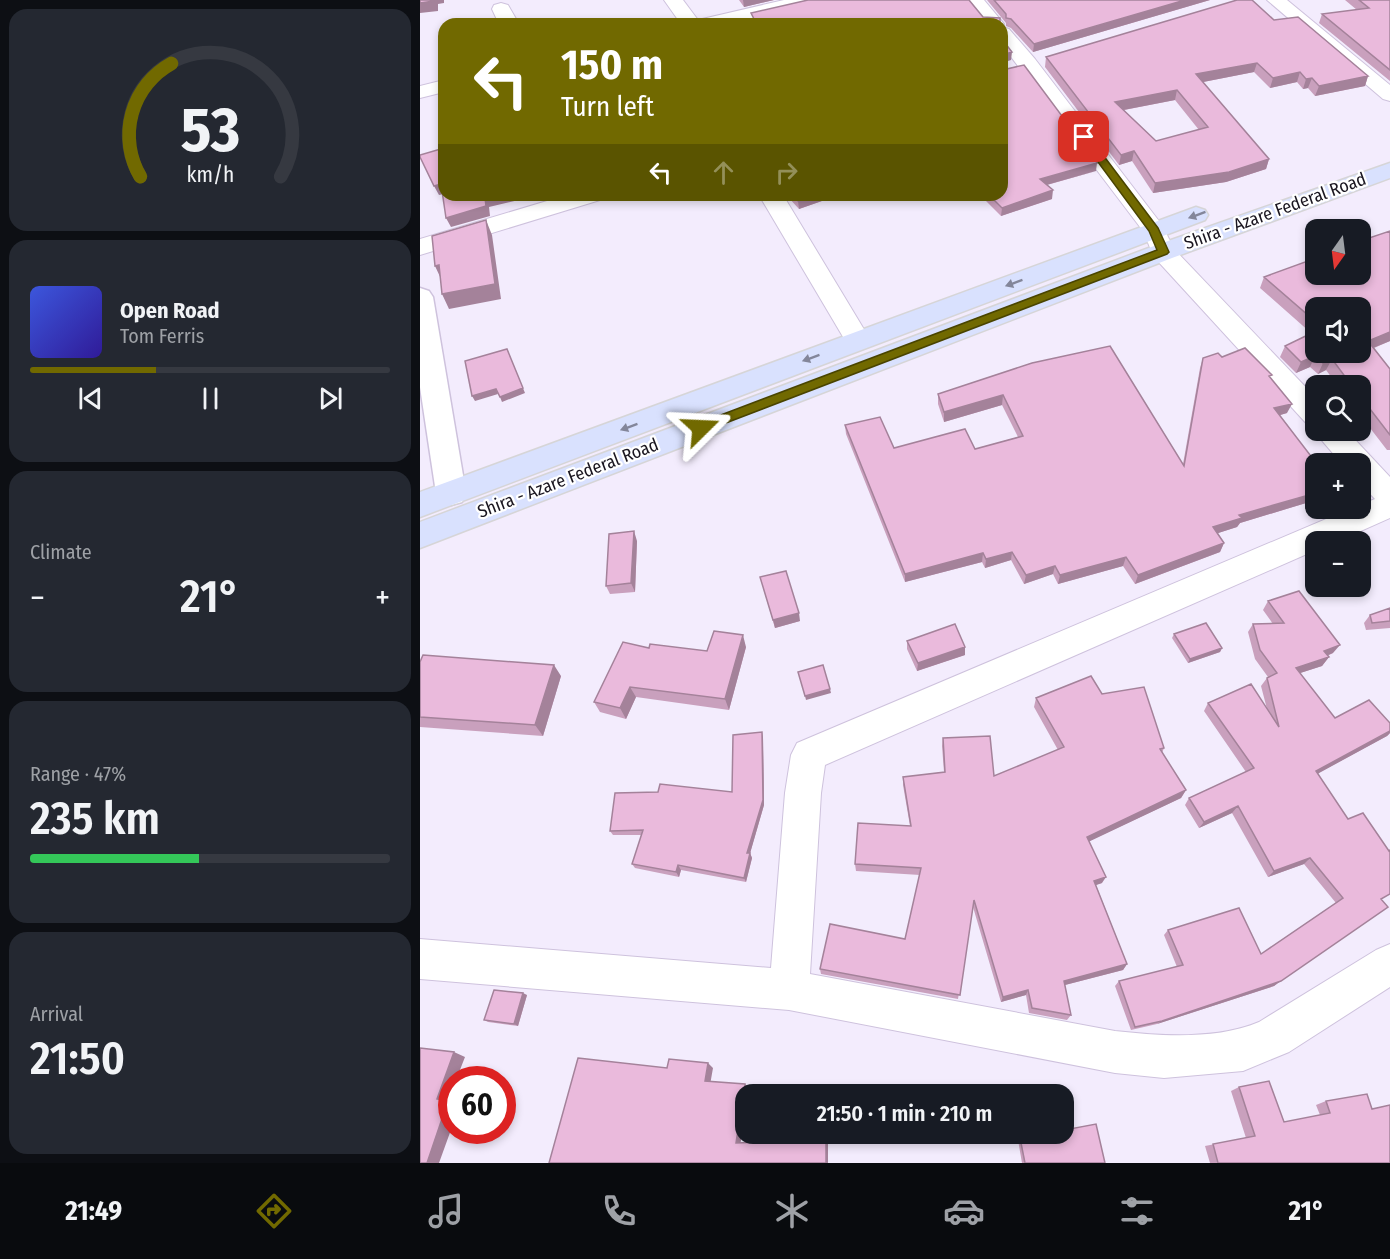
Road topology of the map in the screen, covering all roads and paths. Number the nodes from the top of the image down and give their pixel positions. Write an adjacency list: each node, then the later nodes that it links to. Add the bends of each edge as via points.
1 (673, 0): 5 (street)
2 (809, 0): 6 (street)
3 (974, 0): 7 (street)
4 (1276, 0): 13 (street)
5 (686, 18)
6 (730, 18)
7 (989, 18)
8 (1008, 45): 10 (street)
9 (1050, 56): 10 (street)
10 (1019, 66): 18 (street)
11 (438, 88): 12 (street)
12 (420, 92)
13 (1390, 95)
14 (1390, 146): 18 (main road, Shira - Azare Federal Road, one-way to 18)
15 (1390, 170): 18 (main road, Shira - Azare Federal Road)
16 (572, 201): 19 (street)
17 (775, 201): 21 (street)
18 (1159, 241): 21 (main road, Shira - Azare Federal Road, one-way to 21); 22 (street); 30 (main road, Shira - Azare Federal Road)
19 (420, 247)
20 (420, 297): 26 (street)
21 (858, 341): 26 (main road, Shira - Azare Federal Road, one-way to 26)
22 (1305, 404)
23 (1339, 441): 24 (street)
24 (1350, 453)
25 (1371, 476): 27 (street)
26 (451, 493): 28 (main road, Shira - Azare Federal Road)
27 (1390, 496)
28 (420, 505)
29 (1390, 505): 33 (street, via 809,755 802,793)
30 (420, 535)
31 (420, 959): 33 (street)
32 (1390, 964): 33 (street, via 1274,1037 1243,1050 1164,1057 1115,1052)
33 (789, 990)

